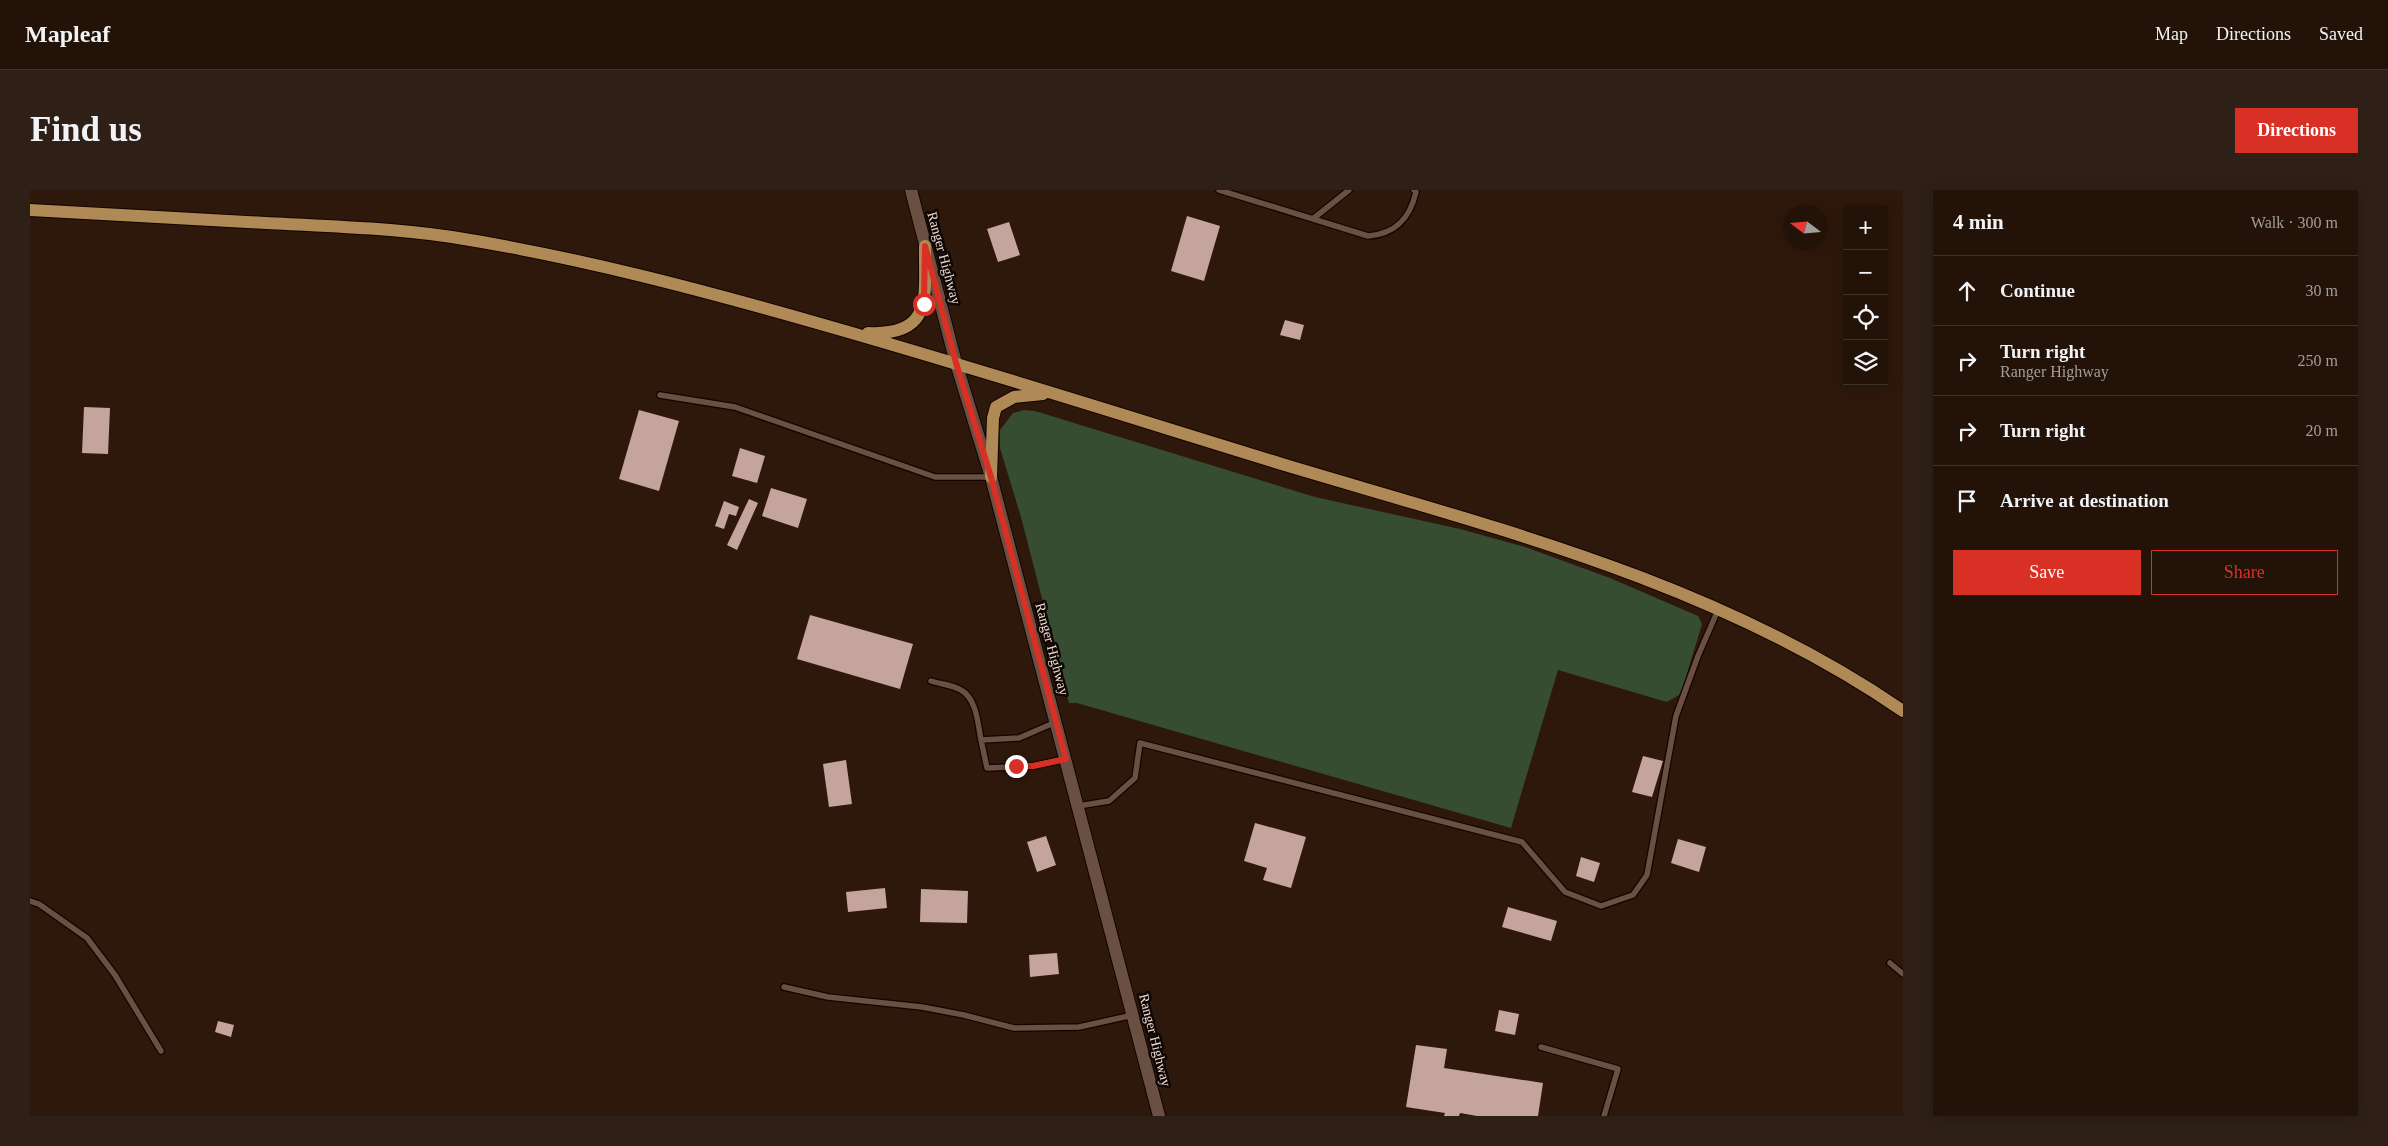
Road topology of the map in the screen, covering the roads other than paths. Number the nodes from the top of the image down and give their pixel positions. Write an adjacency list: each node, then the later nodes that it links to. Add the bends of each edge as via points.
1 (911, 190): 7 (main road, Ranger Highway)
2 (1219, 190): 6 (lane)
3 (1349, 190): 6 (lane)
4 (1414, 190): 6 (lane, via 1412,210 1400,224 1381,235 1354,233)
5 (30, 210): 8 (main road, via 305,224 450,237 633,274)
6 (1314, 218)
7 (925, 246): 8 (main road, via 924,304 919,318 884,334); 9 (main road, Ranger Highway)
8 (847, 332): 9 (main road)
9 (956, 363): 11 (main road); 12 (main road, Ranger Highway)
10 (660, 395): 12 (lane, via 735,407 935,477)
11 (1058, 395): 12 (main road, via 1034,393 1014,396 996,407); 13 (main road, via 1537,540)
12 (991, 477): 16 (main road, Ranger Highway)
13 (1719, 607): 15 (main road, via 1864,684); 19 (lane, via 1676,716 1647,874 1633,895 1601,906 1565,892 1522,842 1140,744 1135,778 1109,801)
14 (931, 681): 17 (lane, via 962,690 970,698)
15 (1903, 711)
16 (1056, 722): 17 (lane, via 1019,738); 18 (main road, Ranger Highway)
17 (981, 740): 18 (lane, via 987,768 1033,766)
18 (1066, 759): 19 (main road, Ranger Highway)
19 (1078, 806): 24 (main road, Ranger Highway)
20 (30, 901): 26 (lane, via 87,938 115,975)
21 (1890, 962): 22 (lane)
22 (1903, 974)
23 (784, 987): 24 (lane, via 828,997 922,1007 1014,1028 1079,1027)
24 (1133, 1015): 27 (main road, Ranger Highway)
25 (1541, 1047): 28 (lane, via 1618,1068)
26 (160, 1052)
27 (1159, 1116)
28 (1604, 1116)

